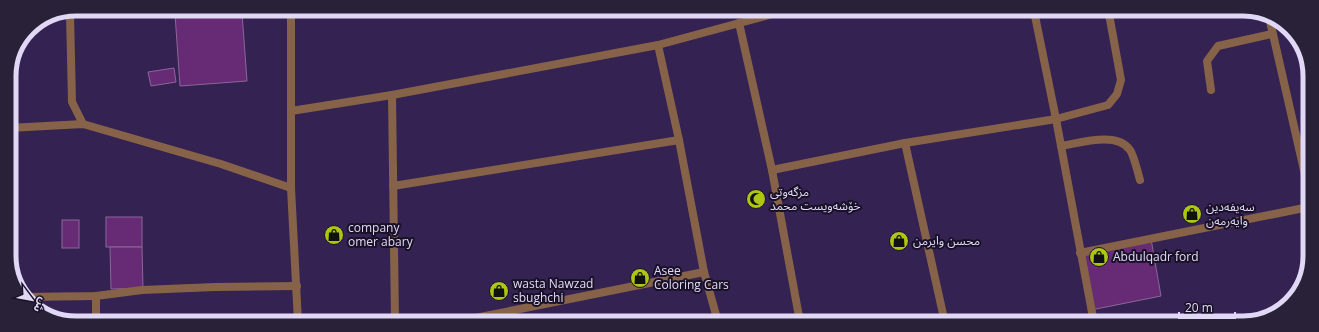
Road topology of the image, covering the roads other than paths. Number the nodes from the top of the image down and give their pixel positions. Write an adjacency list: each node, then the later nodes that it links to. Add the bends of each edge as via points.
1 (70, 16): 14 (street, via 72,102)
2 (291, 16): 12 (street)
3 (764, 16): 6 (street)
4 (1035, 16): 13 (street)
5 (1109, 16): 13 (street, via 1121,80 1117,94 1108,104)
6 (739, 22): 9 (street); 20 (street)
7 (1270, 23): 8 (street)
8 (1272, 34): 10 (street, via 1218,46 1207,62); 19 (street)
9 (658, 45): 11 (street); 16 (street)
10 (1211, 90)
11 (392, 95): 12 (street); 22 (street)
12 (291, 111): 23 (street)
13 (1056, 119): 17 (street); 18 (street)
14 (83, 124): 15 (street); 23 (street, via 220,164)
15 (16, 128)
16 (679, 140): 22 (street); 26 (street)
17 (905, 143): 20 (street); 36 (street)
18 (1061, 146): 21 (street, via 1107,139 1119,141 1130,150); 25 (street)
19 (1303, 166)
20 (772, 170): 35 (street)
21 (1140, 180)
22 (393, 186): 32 (street)
23 (291, 188): 27 (street)
24 (1303, 208): 25 (street)
25 (1080, 253): 37 (street)
26 (704, 272): 33 (street); 34 (street)
27 (297, 286): 28 (street, via 142,290); 31 (street)
28 (96, 296): 29 (street); 30 (street)
29 (33, 297)
30 (96, 316)
31 (298, 316)
32 (395, 316)
33 (486, 316)
34 (716, 316)
35 (799, 316)
36 (943, 316)
37 (1093, 316)

